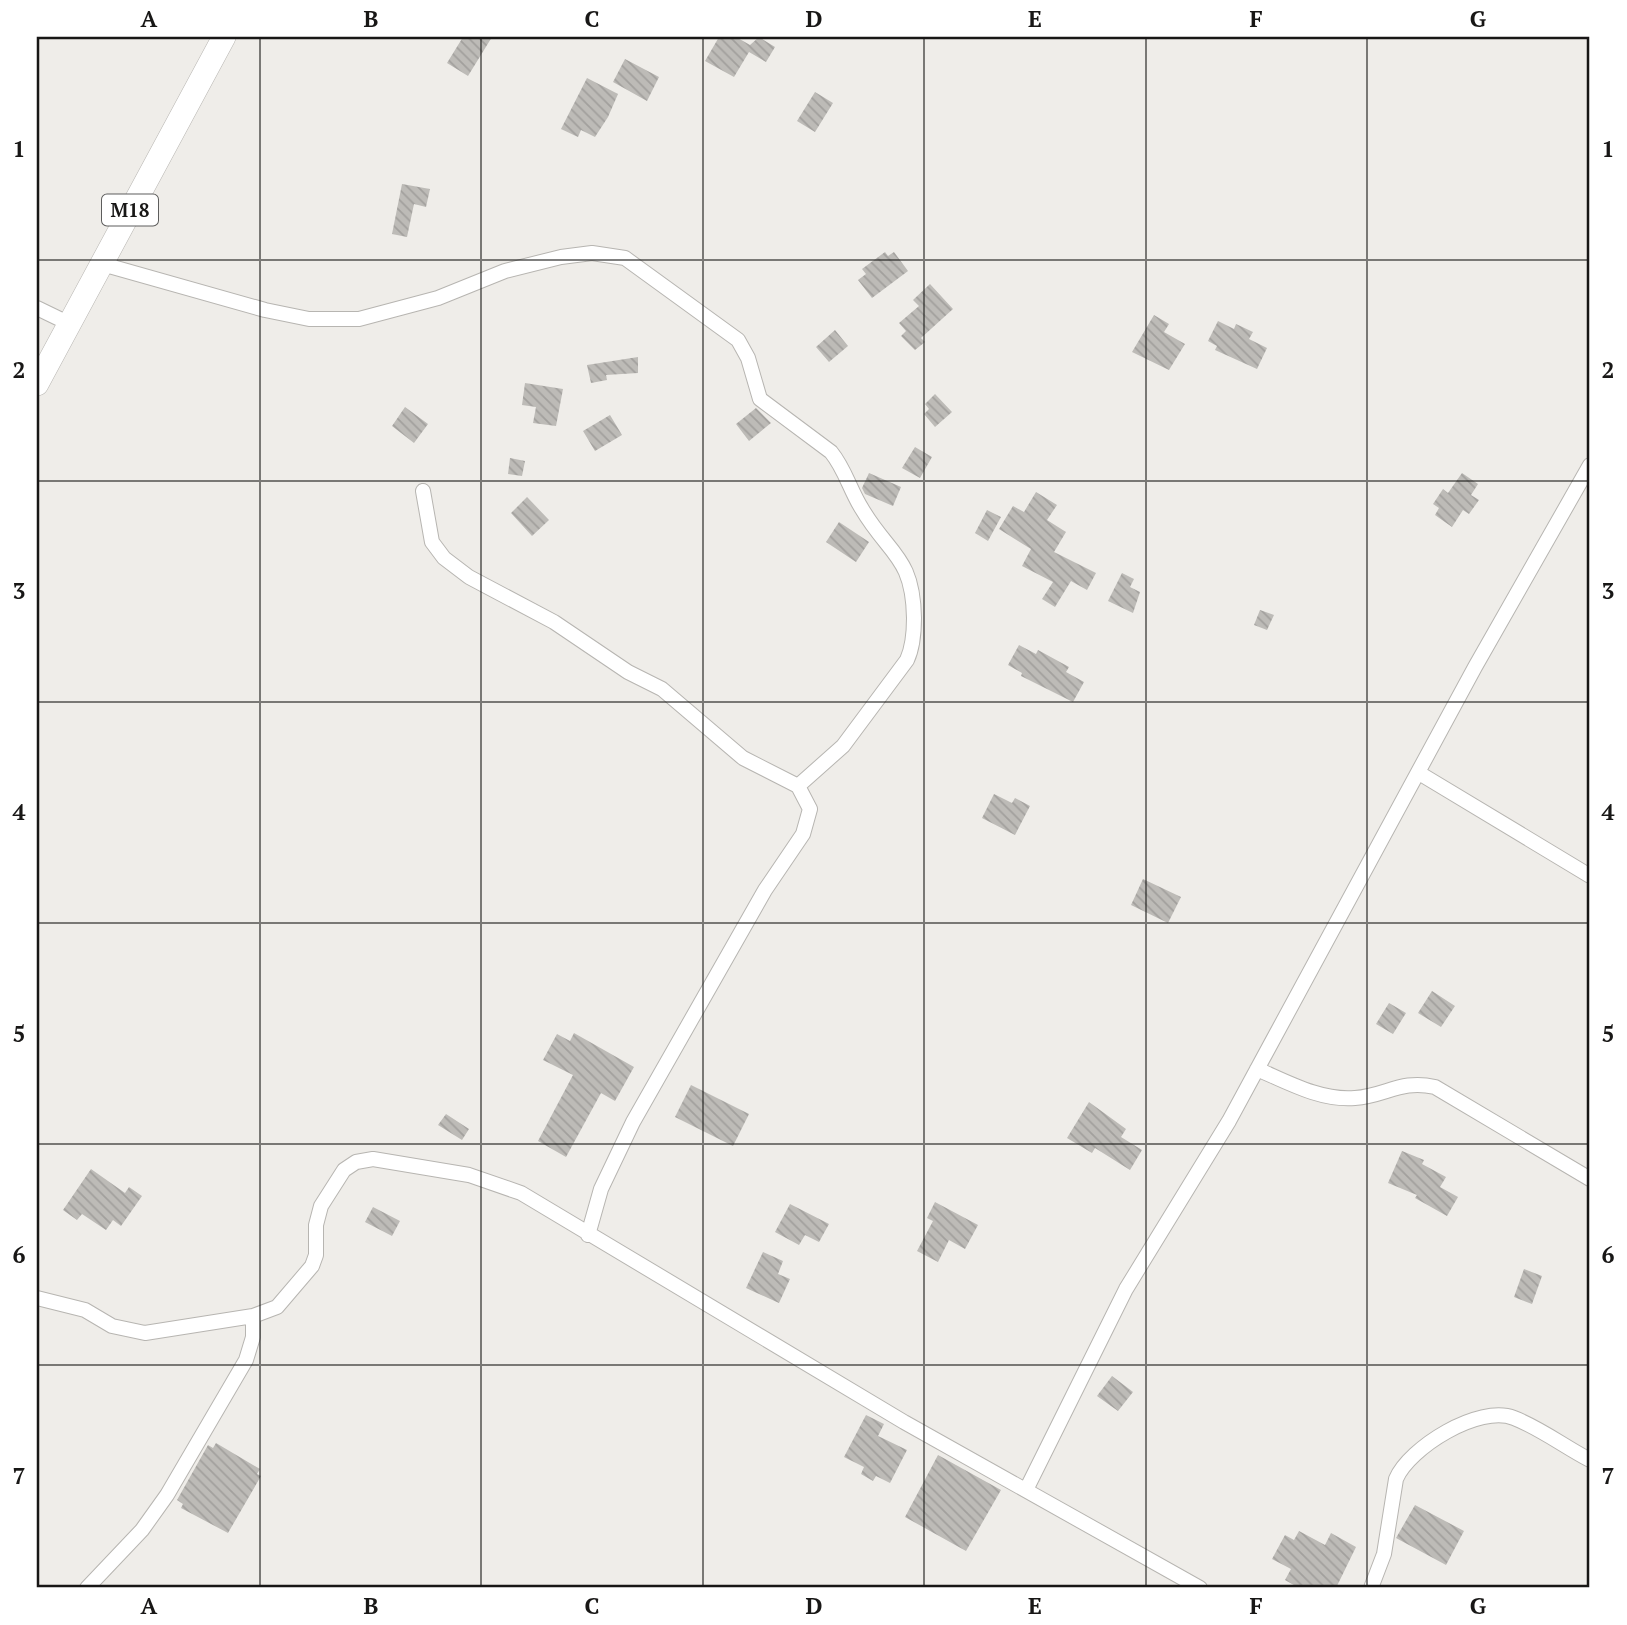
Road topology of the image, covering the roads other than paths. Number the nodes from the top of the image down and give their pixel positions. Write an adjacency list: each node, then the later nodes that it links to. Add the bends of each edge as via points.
1 (224, 37): 2 (main road, M18)
2 (102, 264): 4 (main road, M18); 9 (street, via 264,310 309,319 359,319 438,298 505,271 592,253 625,258 706,314 738,340 761,399 838,460 864,513 912,581 912,643 907,660 843,746)
3 (37, 308): 4 (street)
4 (70, 324): 5 (main road, M18)
5 (37, 384)
6 (1590, 465): 8 (street)
7 (423, 491): 9 (street, via 432,542 444,558 662,689 727,747)
8 (1419, 772): 10 (street); 11 (street)
9 (798, 786): 13 (street, via 810,809 803,834 765,890 633,1122 601,1189)
10 (1590, 876)
11 (1257, 1069): 12 (street, via 1338,1098 1372,1096 1405,1084 1435,1087); 17 (street, via 1126,1289)
12 (1590, 1179)
13 (588, 1235): 15 (street, via 499,1183 373,1158 356,1162 344,1170 321,1206 312,1266 277,1307); 17 (street)
14 (37, 1298): 15 (street, via 85,1310 111,1326 145,1332)
15 (253, 1316): 18 (street, via 246,1360 167,1495 142,1530)
16 (1590, 1460): 20 (street, via 1512,1417 1480,1419 1440,1435 1415,1453 1395,1479 1384,1553)
17 (1026, 1490): 19 (street)
18 (87, 1588)
19 (1200, 1588)
20 (1371, 1588)

